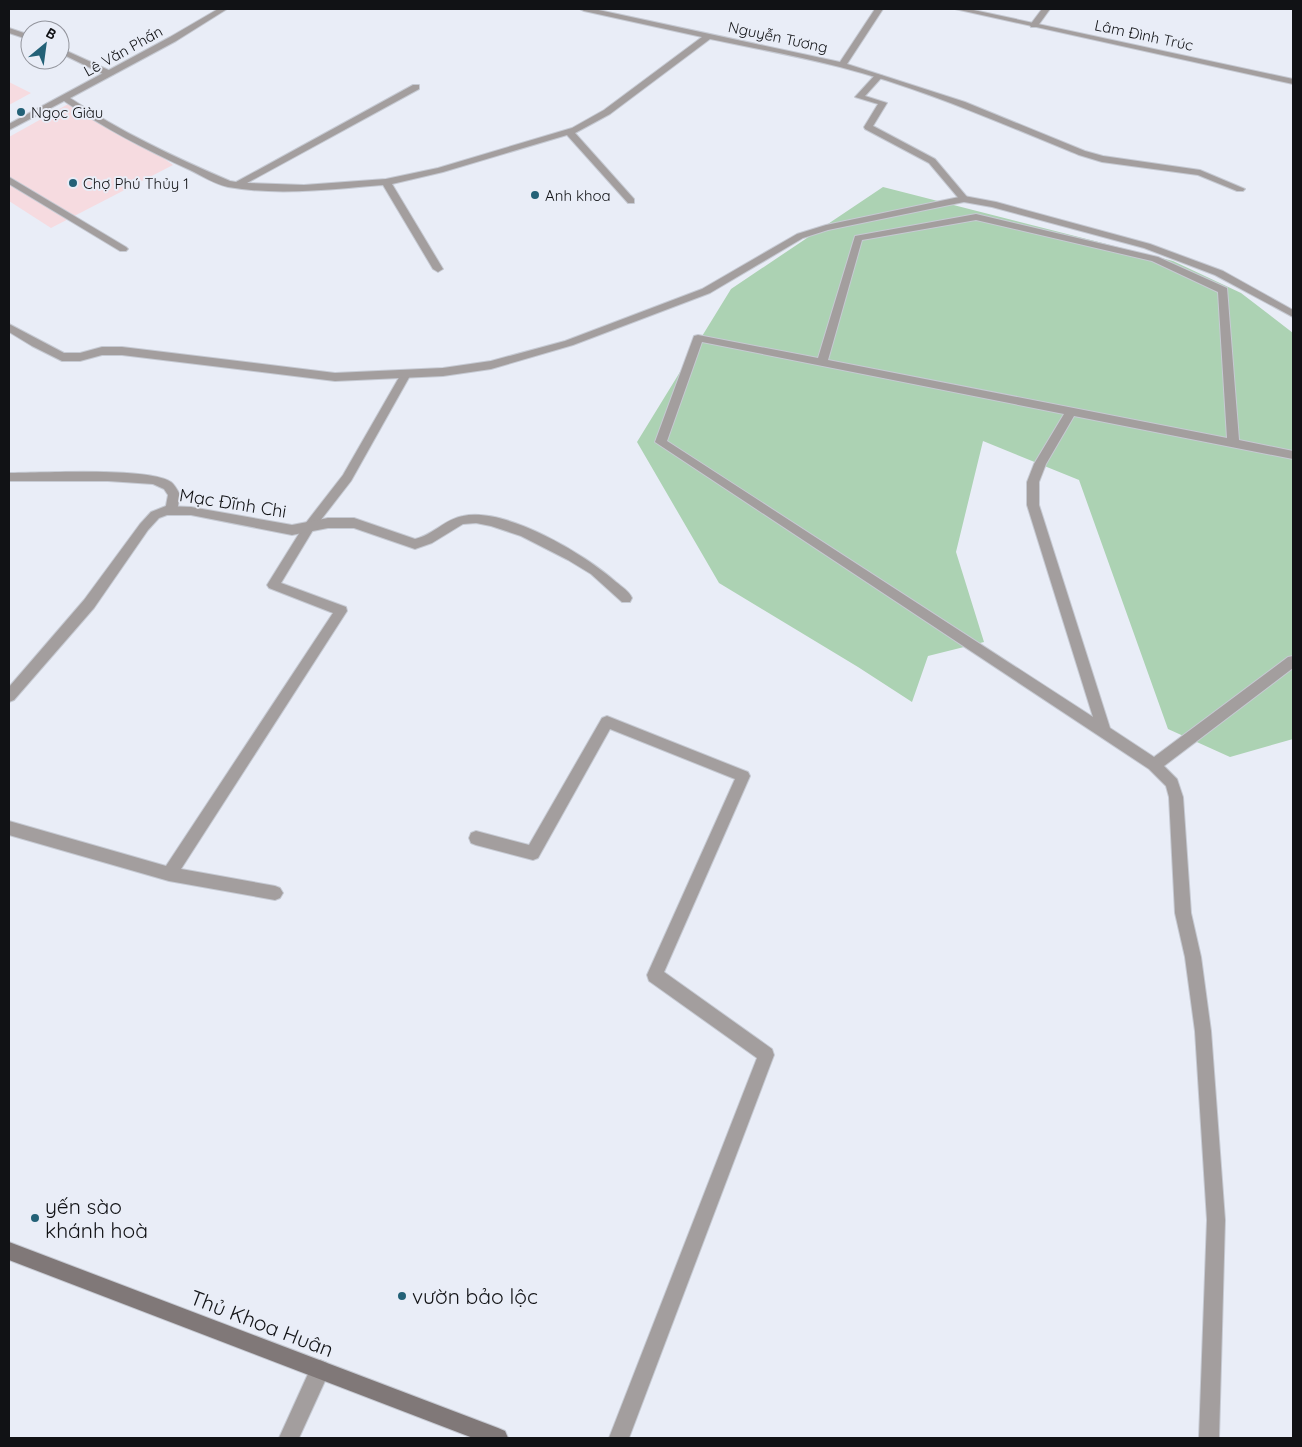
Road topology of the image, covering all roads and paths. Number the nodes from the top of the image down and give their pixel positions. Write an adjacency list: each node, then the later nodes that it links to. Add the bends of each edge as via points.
1 (223, 9): 10 (street, Lê Văn Phấn)
2 (584, 9): 7 (street, Nguyễn Tương)
3 (879, 9): 9 (street, Nguyễn Tương)
4 (959, 9): 6 (street, Lâm Đình Trúc)
5 (1046, 9): 6 (street)
6 (1034, 25): 12 (street, Lâm Đình Trúc)
7 (708, 36): 9 (street, Nguyễn Tương); 16 (street, via 592,123)
8 (70, 55): 10 (street)
9 (842, 66): 11 (street)
10 (110, 74): 14 (street, Lê Văn Phấn)
11 (879, 76): 20 (street, via 962,104 1082,153 1102,159 1200,173); 21 (street, via 859,97 883,104 868,127 932,161)
12 (1293, 82)
13 (416, 87): 19 (street)
14 (66, 98): 15 (street, Lê Văn Phấn); 19 (street, via 150,149 212,178)
15 (9, 127)
16 (569, 132): 18 (street, via 440,170); 22 (street)
17 (9, 180): 23 (street)
18 (386, 182): 19 (street, via 304,188); 24 (street)
19 (237, 185)
20 (1240, 189)
21 (964, 199): 25 (street, via 994,204 1147,246 1219,273); 28 (street, via 800,236 706,291 568,344 491,365)
22 (631, 201)
23 (123, 249)
24 (438, 269)
25 (1293, 314)
26 (9, 327): 28 (street, via 62,357 122,351 335,377)
27 (822, 362): 29 (street); 30 (street, via 858,238 976,217 1155,259 1223,290); 38 (street, via 698,338 661,442)
28 (406, 374): 34 (street, via 347,478)
29 (1071, 411): 30 (street); 38 (street, via 1040,464 1033,482 1033,505)
30 (1232, 443): 31 (street)
31 (1293, 455)
32 (9, 477): 33 (street, via 108,476 154,480 168,486 174,495)
33 (171, 511): 34 (street, Mạc Đĩnh Chi, via 191,511 292,530); 37 (street, Mạc Đĩnh Chi, via 155,515 144,527 89,604)
34 (309, 527): 35 (street, Mạc Đĩnh Chi, via 354,523 416,544 463,520 490,521 518,529 578,559); 42 (street, via 273,585 341,611)
35 (626, 598)
36 (1293, 661): 39 (street)
37 (9, 696)
38 (1104, 732): 39 (street)
39 (1154, 765): 49 (street, via 1172,784 1176,798 1184,913 1203,1031 1216,1220)
40 (9, 828): 42 (street)
41 (476, 838): 48 (street, via 533,853 607,722 743,776 655,975 766,1055)
42 (169, 874): 43 (street)
43 (275, 893)
44 (9, 1251): 45 (main road, Thủ Khoa Huân)
45 (320, 1370): 46 (street); 47 (main road, Thủ Khoa Huân)
46 (289, 1438)
47 (498, 1438)
48 (619, 1438)
49 (1209, 1438)

